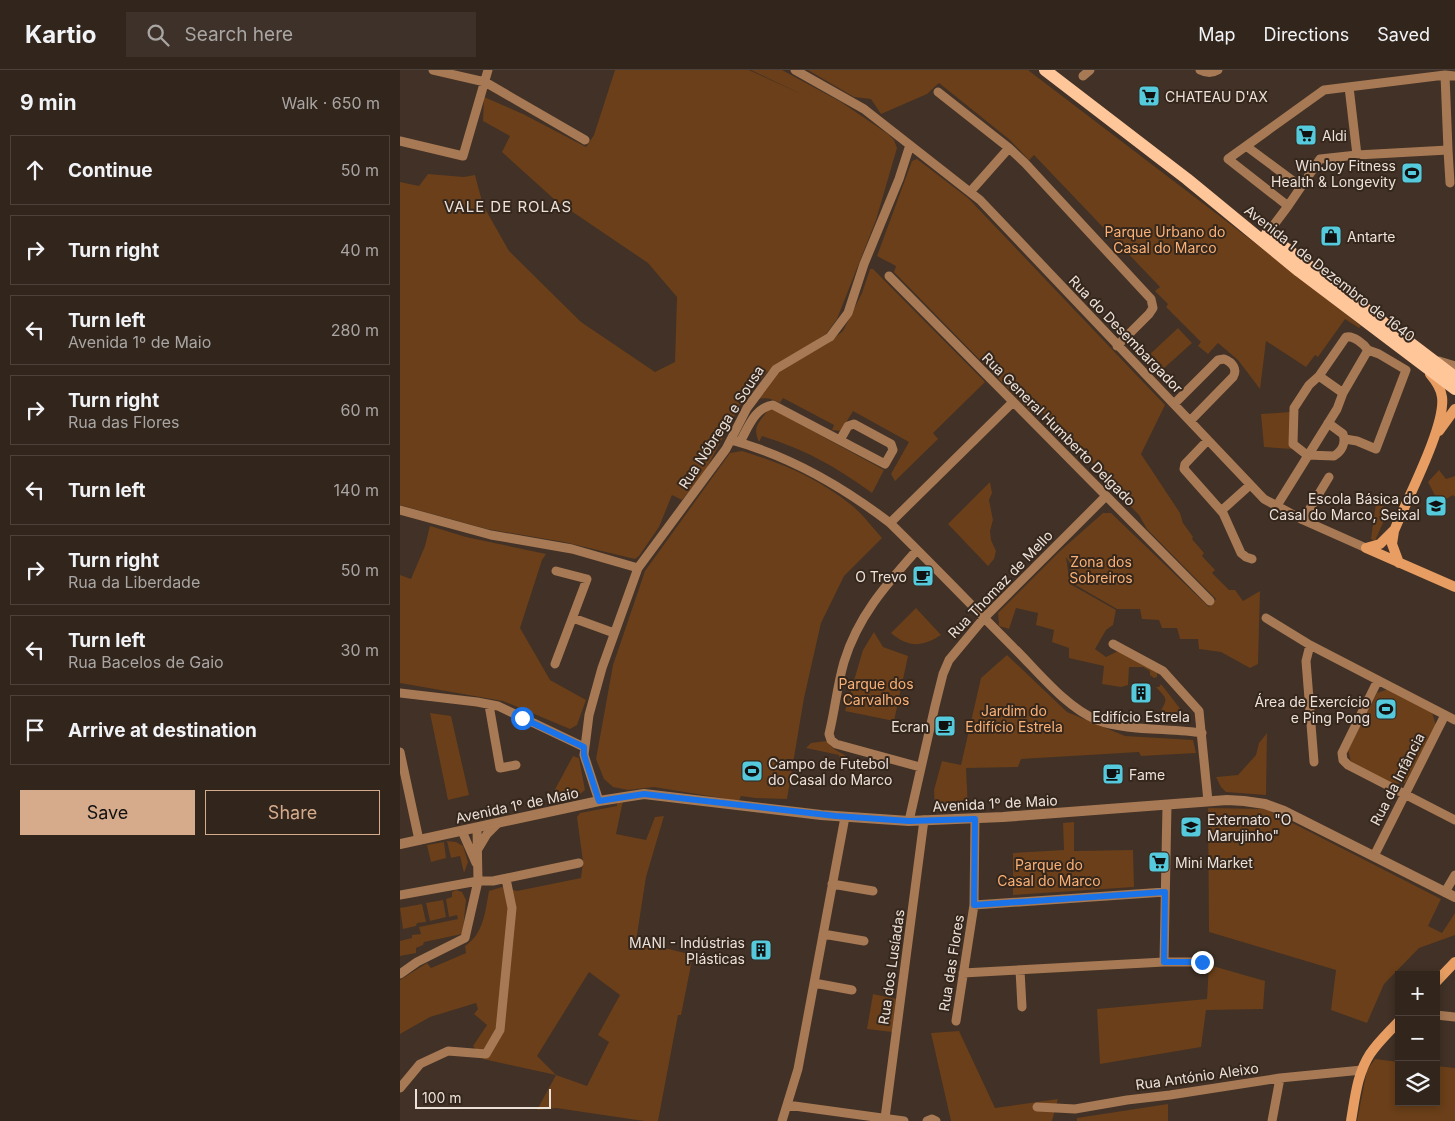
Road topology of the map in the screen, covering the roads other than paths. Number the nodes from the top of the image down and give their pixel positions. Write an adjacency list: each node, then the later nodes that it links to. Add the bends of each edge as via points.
1 (433, 70): 9 (street)
2 (488, 70): 9 (street)
3 (795, 70): 14 (street, Rua do Desembargador, via 864,109)
4 (1045, 70): 19 (main road, Avenida 1 de Dezembro de 1640)
5 (1200, 70): 6 (street)
6 (1218, 70)
7 (1444, 75): 8 (street); 10 (street); 17 (street)
8 (1455, 76)
9 (485, 82): 12 (street); 13 (street, via 462,156)
10 (1349, 87): 15 (street, via 1324,90); 18 (street)
11 (938, 92): 16 (street)
12 (585, 140)
13 (400, 141)
14 (910, 145): 22 (street, Rua do Desembargador); 41 (street, Rua Nóbrega e Sousa, via 848,313 830,337 776,369 747,408)
15 (1246, 146): 21 (street); 23 (street, via 1228,158)
16 (1009, 148): 22 (street); 26 (street, via 1151,299 1153,308 1150,314)
17 (1448, 150): 18 (street); 20 (street)
18 (1357, 156): 21 (street, via 1320,160)
19 (1187, 179): 24 (main road, Avenida 1 de Dezembro de 1640); 28 (main road, Avenida 1 de Dezembro de 1640, via 1300,271)
20 (1450, 184)
21 (1300, 186): 23 (street)
22 (970, 192): 26 (street, Rua do Desembargador)
23 (1288, 206): 24 (street)
24 (1267, 234): 28 (main road, Avenida 1 de Dezembro de 1640)
25 (889, 276): 34 (street, Rua General Humberto Delgado)
26 (1117, 346): 35 (street, Rua do Desembargador)
27 (1368, 350): 30 (street, via 1348,336 1344,338); 33 (street); 40 (street, via 1406,370 1376,449)
28 (1424, 360): 29 (street); 31 (main road, Avenida 1 de Dezembro de 1640); 32 (main road, Avenida 1 de Dezembro de 1640); 39 (main road, via 1442,398)
29 (1455, 366)
30 (1319, 376): 33 (street); 45 (street, via 1294,408 1293,444)
31 (1455, 377)
32 (1455, 389)
33 (1343, 393): 38 (street)
34 (1013, 402): 48 (street, Rua General Humberto Delgado); 53 (street)
35 (1174, 404): 37 (street, Rua do Desembargador); 37 (street, via 1218,360 1224,359 1234,366 1233,377)
36 (1455, 409): 39 (main road)
37 (1190, 421): 43 (street, Rua do Desembargador)
38 (1328, 423): 40 (street, via 1342,432); 45 (street)
39 (1435, 436): 54 (main road)
40 (1344, 439): 45 (street, via 1342,450 1334,456)
41 (731, 440): 44 (street); 59 (street, Rua Nóbrega e Sousa)
42 (840, 440): 42 (street, via 885,464 892,450 891,444 854,424 848,426); 44 (street, via 772,405 757,412)
43 (1208, 440): 47 (street, Rua do Desembargador); 51 (street, via 1184,469)
44 (740, 442): 53 (street, via 815,473)
45 (1307, 455): 49 (street)
46 (1329, 477): 52 (street)
47 (1250, 485): 49 (street, Rua do Desembargador); 51 (street)
48 (1106, 496): 62 (street, Rua General Humberto Delgado); 64 (street, Rua Thomaz de Mello)
49 (1276, 507): 52 (street, Rua do Desembargador)
50 (400, 510): 59 (street, via 491,535 572,549)
51 (1221, 511): 57 (street, via 1238,549)
52 (1303, 520): 55 (street, Rua do Desembargador)
53 (890, 523): 56 (street)
54 (1394, 531): 55 (main road, via 1380,544); 58 (main road, via 1392,544)
55 (1366, 548): 58 (main road, Rua do Desembargador)
56 (917, 550): 64 (street); 80 (street, via 871,604 852,640 842,670 829,734 836,744)
57 (1252, 559)
58 (1399, 563): 61 (main road, Rua do Desembargador)
59 (638, 568): 66 (street, Rua Nóbrega e Sousa)
60 (556, 571): 63 (street, via 587,579)
61 (1455, 587)
62 (1210, 601)
63 (573, 618): 66 (street); 69 (street)
64 (984, 618): 75 (street, via 1068,701 1090,716 1119,726); 80 (street, Rua Thomaz de Mello, via 955,652 946,668)
65 (1266, 618): 68 (street)
66 (614, 633): 76 (street, Rua Nóbrega e Sousa, via 602,668)
67 (1113, 644): 75 (street, via 1163,671 1199,711)
68 (1310, 646): 70 (street); 78 (street, via 1306,661)
69 (555, 664)
70 (1378, 680): 73 (street); 81 (street, via 1342,758 1348,765)
71 (400, 693): 72 (street)
72 (490, 705): 76 (street); 79 (street, via 500,768)
73 (1445, 715): 74 (street); 81 (street, Rua da Infância)
74 (1455, 720)
75 (1202, 733): 83 (street)
76 (584, 747): 82 (street)
77 (400, 752): 93 (street)
78 (1314, 762)
79 (516, 765)
80 (920, 767): 89 (street, Rua Thomaz de Mello)
81 (1404, 794): 88 (street); 96 (street, Rua da Infância)
82 (599, 801): 85 (street, Avenida 1º de Maio, via 644,794); 90 (street, Avenida 1º de Maio)
83 (1208, 801): 84 (street, Avenida 1º de Maio); 96 (street, Avenida 1º de Maio, via 1265,804)
84 (1167, 805): 86 (street, Avenida 1º de Maio); 104 (street)
85 (845, 816): 89 (street, Avenida 1º de Maio); 102 (street)
86 (975, 819): 87 (street, Avenida 1º de Maio); 108 (street, Rua das Flores)
87 (924, 820): 89 (street, Avenida 1º de Maio); 130 (street, Rua dos Lusíadas)
88 (1455, 820)
89 (909, 821)
90 (497, 824): 91 (street, Avenida 1º de Maio); 95 (street)
91 (477, 829): 92 (street, Avenida 1º de Maio); 95 (street)
92 (462, 831): 93 (street, Avenida 1º de Maio); 98 (street)
93 (419, 840): 94 (street, Avenida 1º de Maio)
94 (400, 844)
95 (478, 849): 98 (street)
96 (1374, 856): 105 (street, Avenida 1º de Maio)
97 (579, 863): 100 (street)
98 (478, 869): 101 (street)
99 (1455, 875): 105 (street)
100 (506, 879): 101 (street); 127 (street, via 512,908 500,1030 486,1054 448,1051 420,1064)
101 (478, 880): 106 (street); 115 (street, via 465,938)
102 (832, 884): 103 (street); 109 (street)
103 (873, 891)
104 (1165, 892): 108 (street); 111 (street)
105 (1445, 892): 107 (street, Avenida 1º de Maio)
106 (400, 895)
107 (1455, 897)
108 (974, 905): 116 (street, Rua das Flores)
109 (823, 934): 110 (street); 118 (street)
110 (864, 941)
111 (1164, 962): 112 (street); 114 (street)
112 (1202, 962)
113 (1455, 962): 117 (main road)
114 (1020, 970): 116 (street); 120 (street)
115 (400, 974)
116 (963, 974): 123 (street, Rua das Flores)
117 (1440, 978)
118 (814, 983): 119 (street); 128 (street, via 798,1069)
119 (852, 990)
120 (1022, 1007)
121 (1440, 1015): 122 (street)
122 (1455, 1017)
123 (956, 1021)
124 (1395, 1025): 125 (main road, via 1371,1052)
125 (1362, 1070): 126 (street, Rua António Aleixo); 136 (main road)
126 (1280, 1078): 129 (street, Rua António Aleixo, via 1075,1110); 135 (street)
127 (400, 1088)
128 (787, 1105): 130 (street); 131 (street)
129 (1038, 1107)
130 (885, 1118): 132 (street)
131 (782, 1121)
132 (904, 1121)
133 (928, 1121): 134 (street)
134 (936, 1121)
135 (1272, 1121)
136 (1350, 1121)

